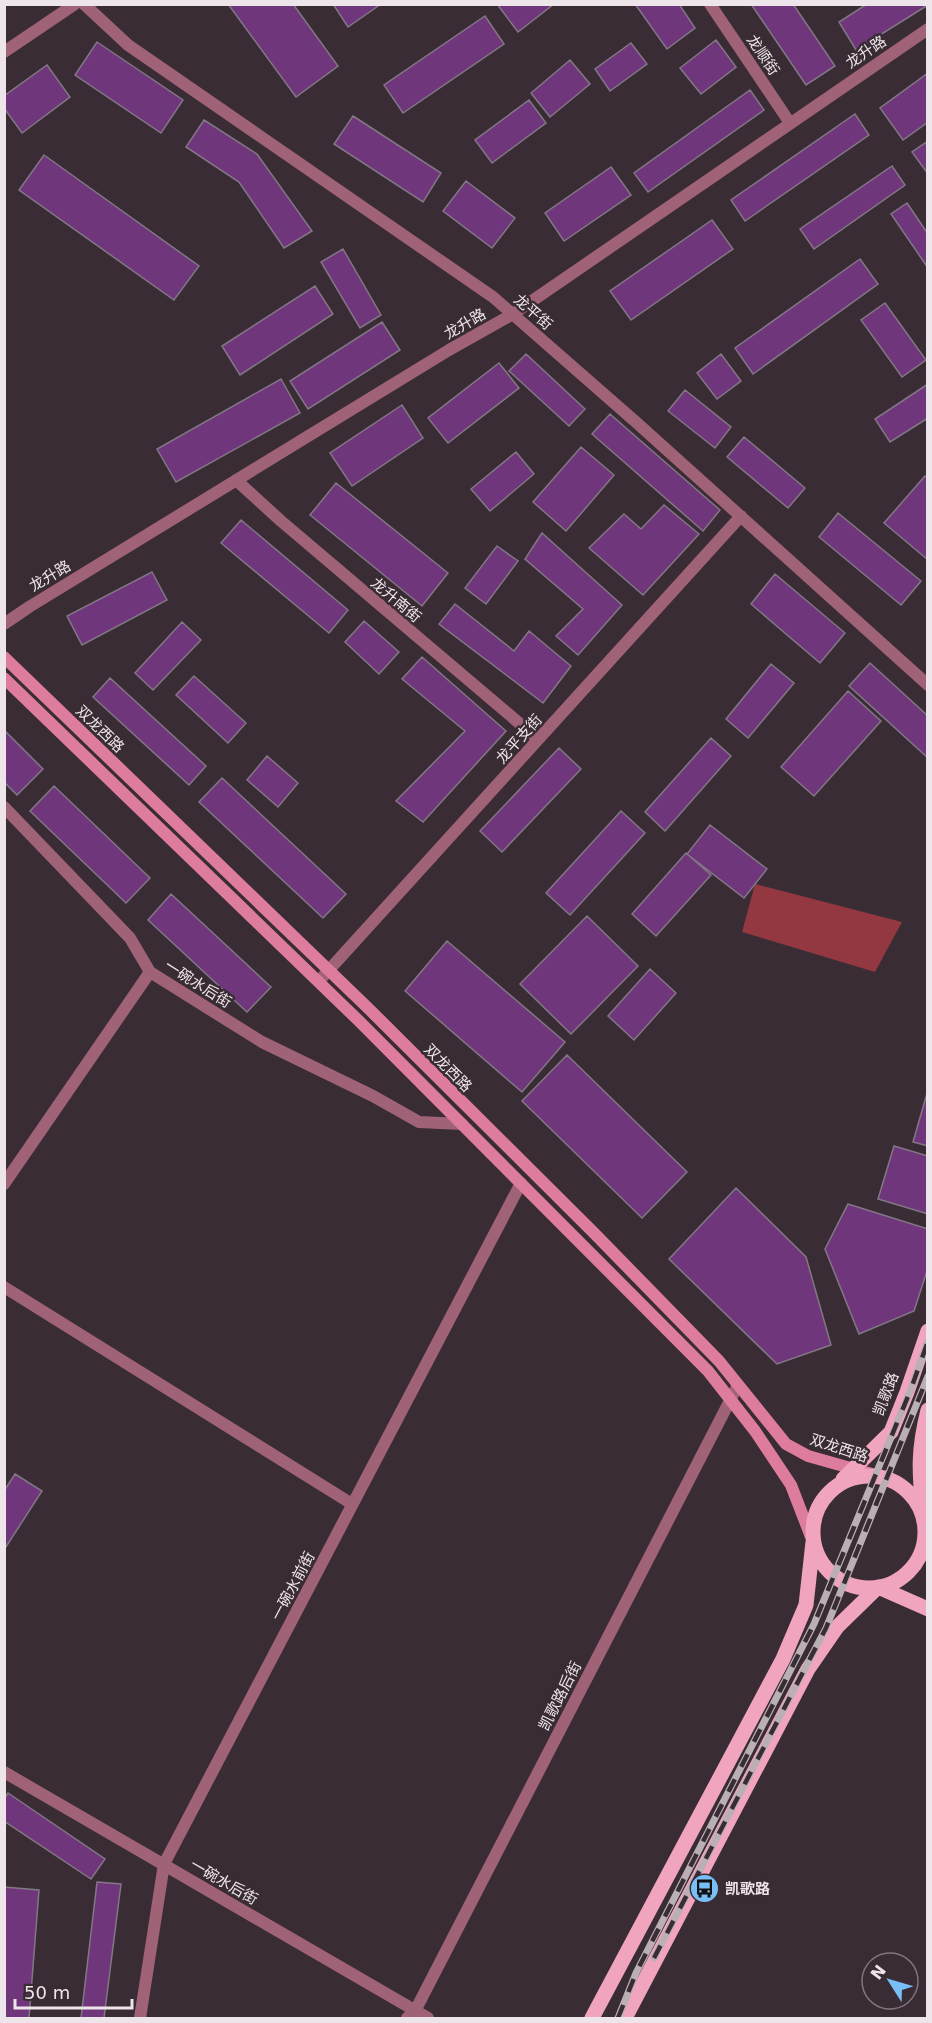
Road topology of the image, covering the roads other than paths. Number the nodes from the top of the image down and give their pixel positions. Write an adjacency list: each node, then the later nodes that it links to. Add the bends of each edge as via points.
1 (75, 4): 5 (street)
2 (84, 4): 7 (street, 龙平街, via 128,45)
3 (710, 4): 6 (street, 龙顺街)
4 (927, 29): 6 (street, 龙升路)
5 (4, 52)
6 (790, 123): 7 (street, 龙升路)
7 (513, 314): 8 (street, 龙升路); 9 (street, 龙平街)
8 (236, 480): 10 (street, 龙升路); 14 (street, 龙升南街)
9 (741, 516): 13 (street, 龙平街); 14 (street, 龙平支街)
10 (4, 624)
11 (4, 657): 16 (main road, 双龙西路)
12 (4, 678): 18 (main road, 双龙西路)
13 (927, 685)
14 (538, 739): 16 (street, 龙平支街)
15 (4, 807): 17 (street, via 130,938)
16 (328, 970): 18 (street, 龙平支街); 24 (main road, 双龙西路, via 593,1233)
17 (150, 972): 19 (street, 一碗水后街, via 262,1042 419,1122); 21 (street, 一碗水后街)
18 (319, 981): 19 (main road, 双龙西路)
19 (462, 1124): 20 (main road, 双龙西路)
20 (521, 1183): 25 (main road, 双龙西路, via 708,1371); 30 (street, 一碗水前街)
21 (4, 1184)
22 (4, 1287): 30 (street)
23 (927, 1331): 27 (main road, 凯歌路, via 891,1432)
24 (738, 1385): 25 (street, 凯歌路后街); 27 (main road, 双龙西路, via 786,1444 808,1456)
25 (730, 1398): 32 (main road, 双龙西路, via 791,1485); 37 (street, 凯歌路后街)
26 (927, 1410): 31 (main road, via 918,1463)
27 (854, 1470): 28 (main road, 双龙西路); 29 (main road, 凯歌路)
28 (879, 1476): 29 (main road, via 864,1476); 31 (main road, via 908,1491)
29 (837, 1485): 32 (main road, via 817,1510)
30 (352, 1504): 36 (street, 一碗水前街)
31 (926, 1525): 33 (main road, via 920,1555 910,1570)
32 (813, 1542): 33 (main road, via 819,1559 844,1583 861,1588); 40 (main road, via 806,1605 783,1659)
33 (879, 1587): 34 (main road); 41 (main road, via 837,1627 808,1670)
34 (927, 1610)
35 (4, 1773): 36 (street, 一碗水后街)
36 (164, 1863): 37 (street, 一碗水后街); 38 (street, 一碗水前街)
37 (411, 2015): 39 (street, 一碗水后街)
38 (140, 2019)
39 (428, 2019)
40 (592, 2019)
41 (625, 2019)

